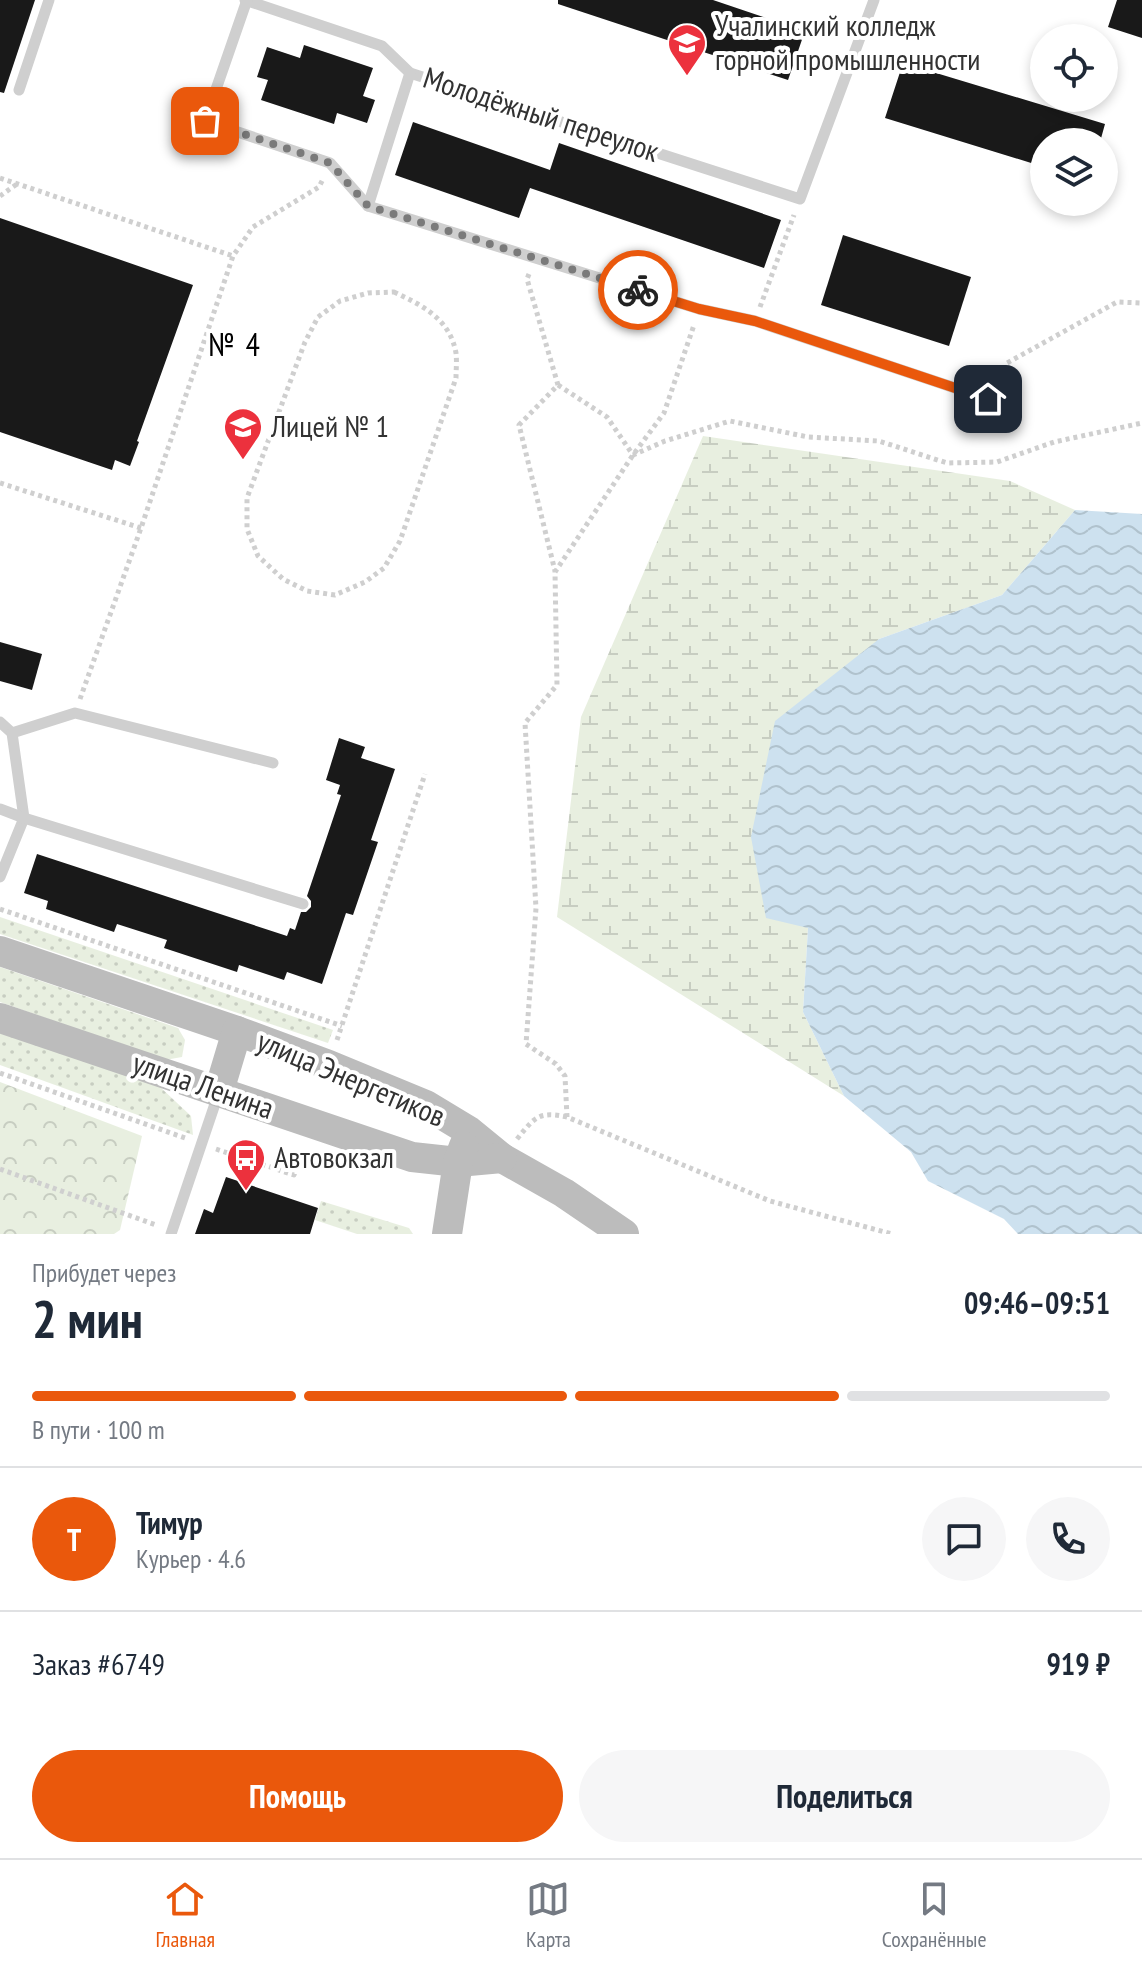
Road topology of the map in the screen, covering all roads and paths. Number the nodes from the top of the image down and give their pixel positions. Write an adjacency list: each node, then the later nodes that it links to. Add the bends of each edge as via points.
1 (49, 0): 5 (lane)
2 (246, 0): 4 (lane, Молодёжный переулок, via 382,46); 6 (lane, via 205,121)
3 (874, 0): 10 (lane)
4 (410, 73): 10 (lane, Молодёжный переулок); 11 (lane)
5 (19, 90)
6 (330, 163): 11 (lane); 12 (path, via 319,187 253,227)
7 (0, 178): 8 (path)
8 (17, 184): 9 (path); 12 (path)
9 (0, 196)
10 (800, 199): 16 (path)
11 (368, 206): 13 (lane)
12 (233, 256): 22 (path)
13 (534, 258): 15 (lane); 17 (path, via 527,279)
14 (1142, 303): 18 (path, via 1117,302 1007,363)
15 (699, 309): 16 (lane); 20 (path, via 664,413)
16 (755, 321): 18 (lane)
17 (558, 385): 20 (path, via 607,417); 24 (path, via 519,425)
18 (988, 399)
19 (1142, 423): 20 (path, via 1054,442 997,462 947,463 879,441 808,437 730,421)
20 (633, 455): 24 (path)
21 (0, 483): 22 (path)
22 (141, 528): 25 (path)
23 (400, 541): 23 (path, via 456,378 456,352 449,332 425,306 394,292 368,293 340,301 318,317 305,342 247,498 247,529 258,556 283,579 307,591 335,595 384,568)
24 (555, 572): 42 (path, via 557,685 525,723 536,908 526,1044 565,1076)
25 (75, 713): 27 (lane); 28 (lane)
26 (0, 722): 27 (lane)
27 (12, 733): 31 (lane)
28 (273, 763)
29 (425, 774): 37 (path)
30 (0, 809): 31 (lane)
31 (24, 818): 32 (lane); 33 (lane)
32 (0, 877)
33 (303, 904)
34 (0, 909): 37 (path)
35 (0, 951): 38 (main road, улица Ленина)
36 (0, 1018): 41 (main road, улица Ленина)
37 (342, 1026): 39 (path)
38 (237, 1031): 39 (main road, улица Энергетиков); 41 (main road)
39 (329, 1065): 44 (main road, улица Энергетиков, via 426,1105)
40 (0, 1073): 45 (path)
41 (219, 1091): 43 (main road, улица Ленина); 45 (lane)
42 (567, 1117): 46 (path, via 548,1113 533,1120); 52 (path, via 770,1201)
43 (312, 1123): 45 (path, via 294,1175); 47 (main road, улица Ленина, via 412,1157)
44 (469, 1131): 46 (main road, улица Энергетиков); 47 (main road)
45 (202, 1144): 49 (lane)
46 (502, 1158): 47 (main road, улица Ленина); 51 (main road, улица Энергетиков)
47 (458, 1162): 50 (main road)
48 (0, 1169): 49 (path)
49 (171, 1232)
50 (447, 1234)
51 (624, 1234)
52 (892, 1234)

